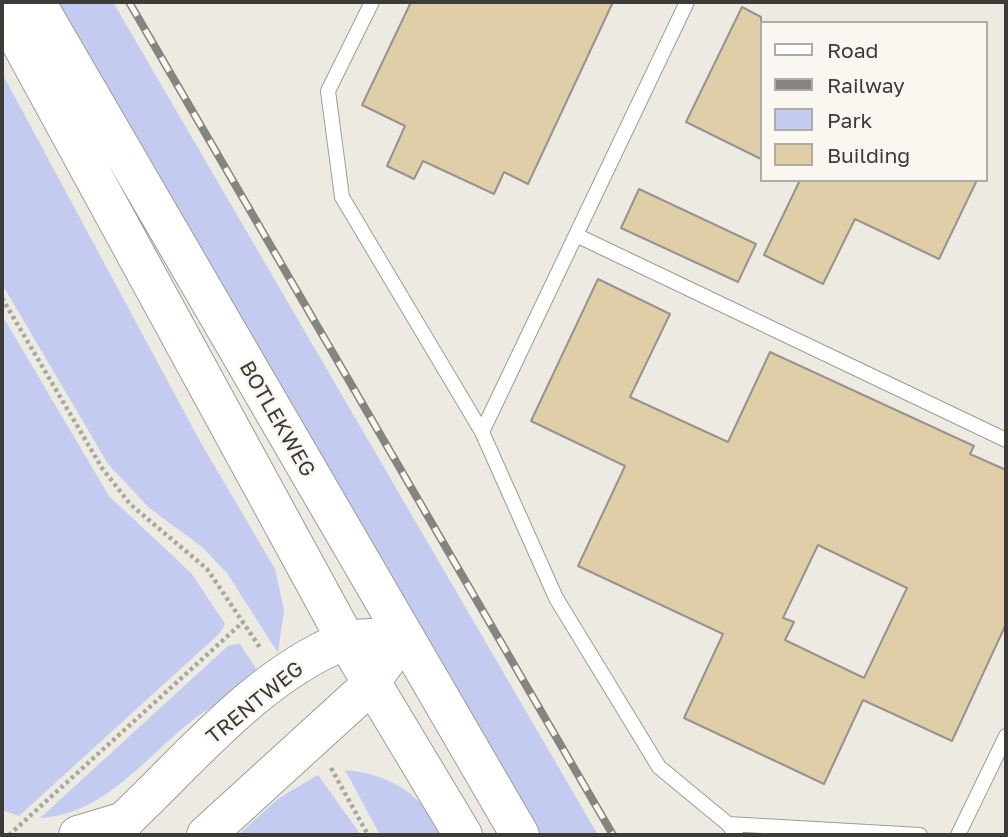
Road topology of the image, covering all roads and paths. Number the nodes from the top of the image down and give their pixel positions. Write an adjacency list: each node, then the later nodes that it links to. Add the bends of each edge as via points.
1 (36, 2): 9 (main road, BOTLEKWEG)
2 (372, 2): 7 (lane, via 328,91 342,197)
3 (687, 2): 5 (lane)
4 (2, 9): 10 (main road, BOTLEKWEG)
5 (578, 236): 7 (lane); 8 (lane)
6 (2, 298): 15 (path, via 102,468 130,504 206,569 243,622)
7 (482, 432): 14 (lane, via 556,598 659,767)
8 (1006, 440)
9 (403, 636): 10 (main road, TRENTWEG); 11 (main road); 19 (main road, BOTLEKWEG)
10 (346, 640): 11 (main road, BOTLEKWEG); 13 (main road, TRENTWEG, via 279,679)
11 (372, 683): 17 (main road); 18 (main road, BOTLEKWEG)
12 (1006, 736): 21 (lane)
13 (117, 828): 16 (main road)
14 (732, 830): 20 (lane)
15 (9, 835)
16 (78, 835)
17 (206, 835)
18 (463, 835)
19 (520, 835)
20 (920, 835)
21 (958, 835)

